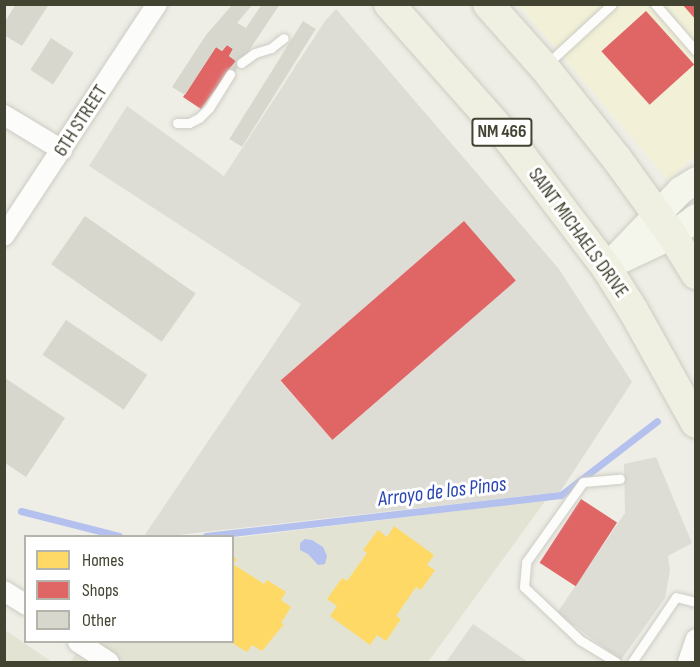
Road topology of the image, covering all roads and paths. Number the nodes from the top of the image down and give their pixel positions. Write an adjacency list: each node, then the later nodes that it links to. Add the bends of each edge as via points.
1 (389, 4): 18 (main road, SAINT MICHAELS DRIVE / NM 466, via 511,142)
2 (488, 4): 9 (main road)
3 (612, 4): 9 (lane)
4 (655, 4): 7 (lane)
5 (156, 5): 13 (street, 6TH STREET)
6 (284, 38): 8 (lane)
7 (696, 51)
8 (241, 63)
9 (544, 67): 16 (main road)
10 (230, 74): 12 (lane, via 199,118)
11 (4, 115): 13 (street)
12 (177, 123)
13 (62, 150): 17 (street, 6TH STREET)
14 (696, 180): 16 (street, via 680,190)
15 (696, 217): 16 (street)
16 (664, 225): 18 (street); 19 (main road)
17 (4, 236)
18 (606, 267): 20 (main road, SAINT MICHAELS DRIVE / NM 466)
19 (696, 274)
20 (696, 423)
21 (621, 479): 28 (lane, via 583,482 526,562 524,587 580,639)
22 (4, 591): 24 (street)
23 (696, 602): 29 (lane, via 676,597)
24 (24, 604)
25 (696, 639): 30 (street)
26 (79, 643): 27 (street)
27 (109, 663)
28 (616, 663)
29 (632, 663)
30 (688, 663)

